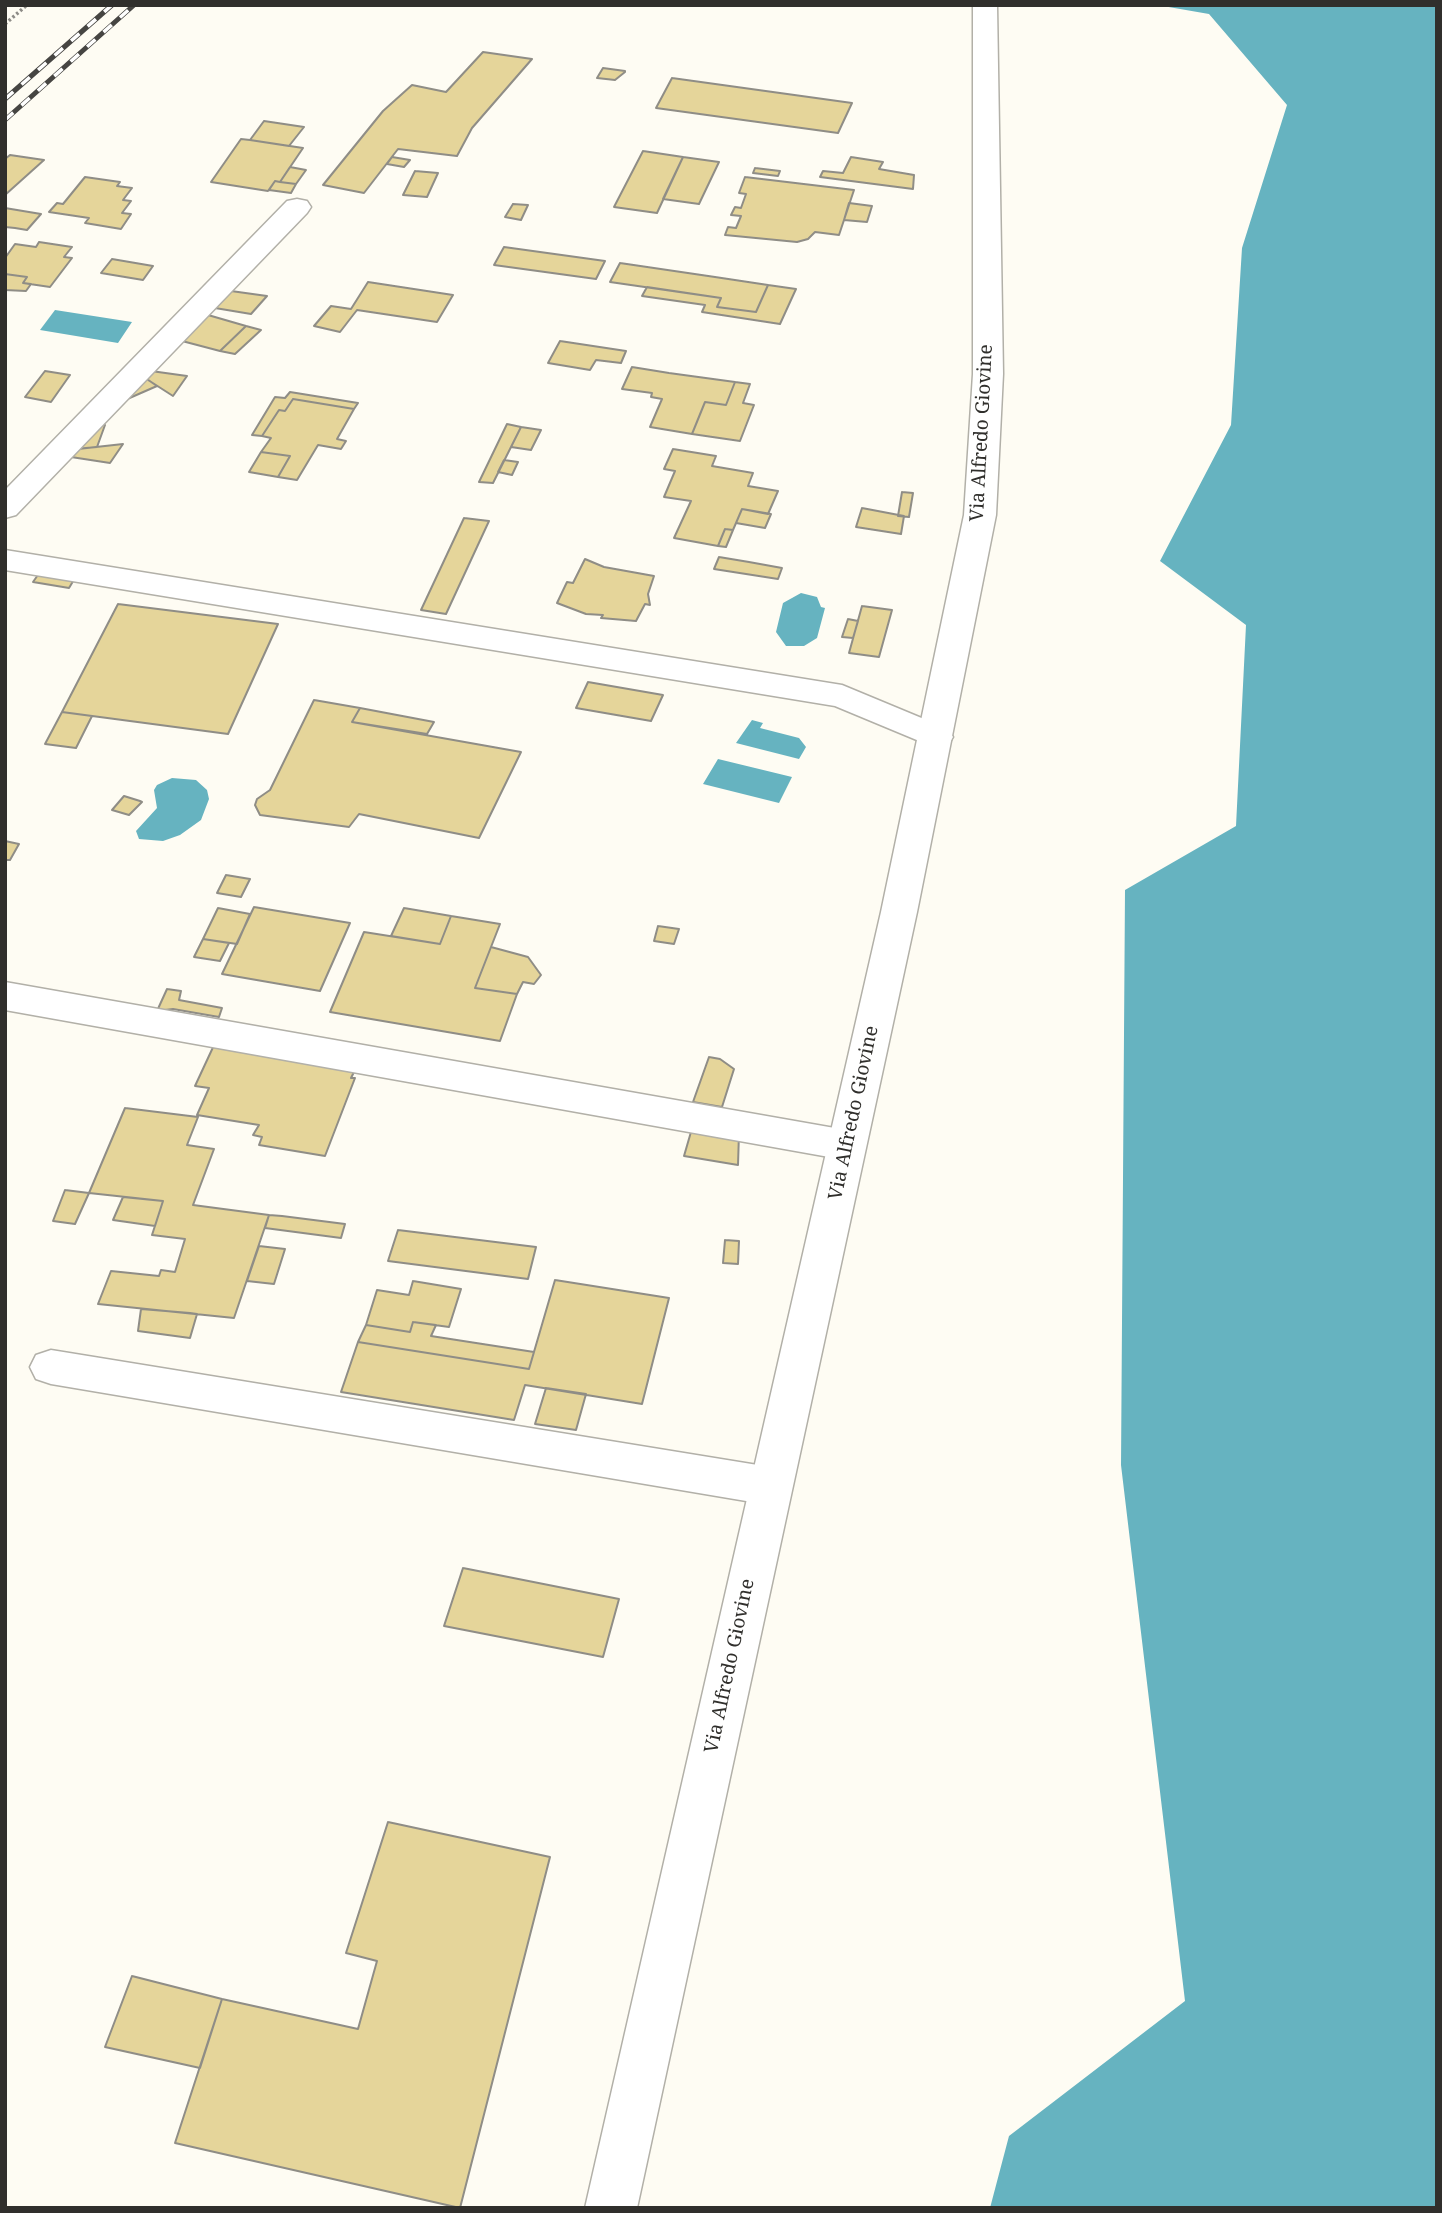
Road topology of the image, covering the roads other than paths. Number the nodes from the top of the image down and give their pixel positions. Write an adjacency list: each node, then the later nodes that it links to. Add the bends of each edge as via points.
1 (985, 5): 5 (street, Via Alfredo Giovine, via 988,374 980,515)
2 (296, 207): 3 (street)
3 (5, 508)
4 (5, 560): 5 (street, via 842,696)
5 (936, 737): 7 (street, Via Alfredo Giovine)
6 (5, 996): 7 (street)
7 (846, 1145): 9 (street, Via Alfredo Giovine)
8 (51, 1367): 9 (street)
9 (770, 1486): 10 (street, Via Alfredo Giovine)
10 (611, 2208)

